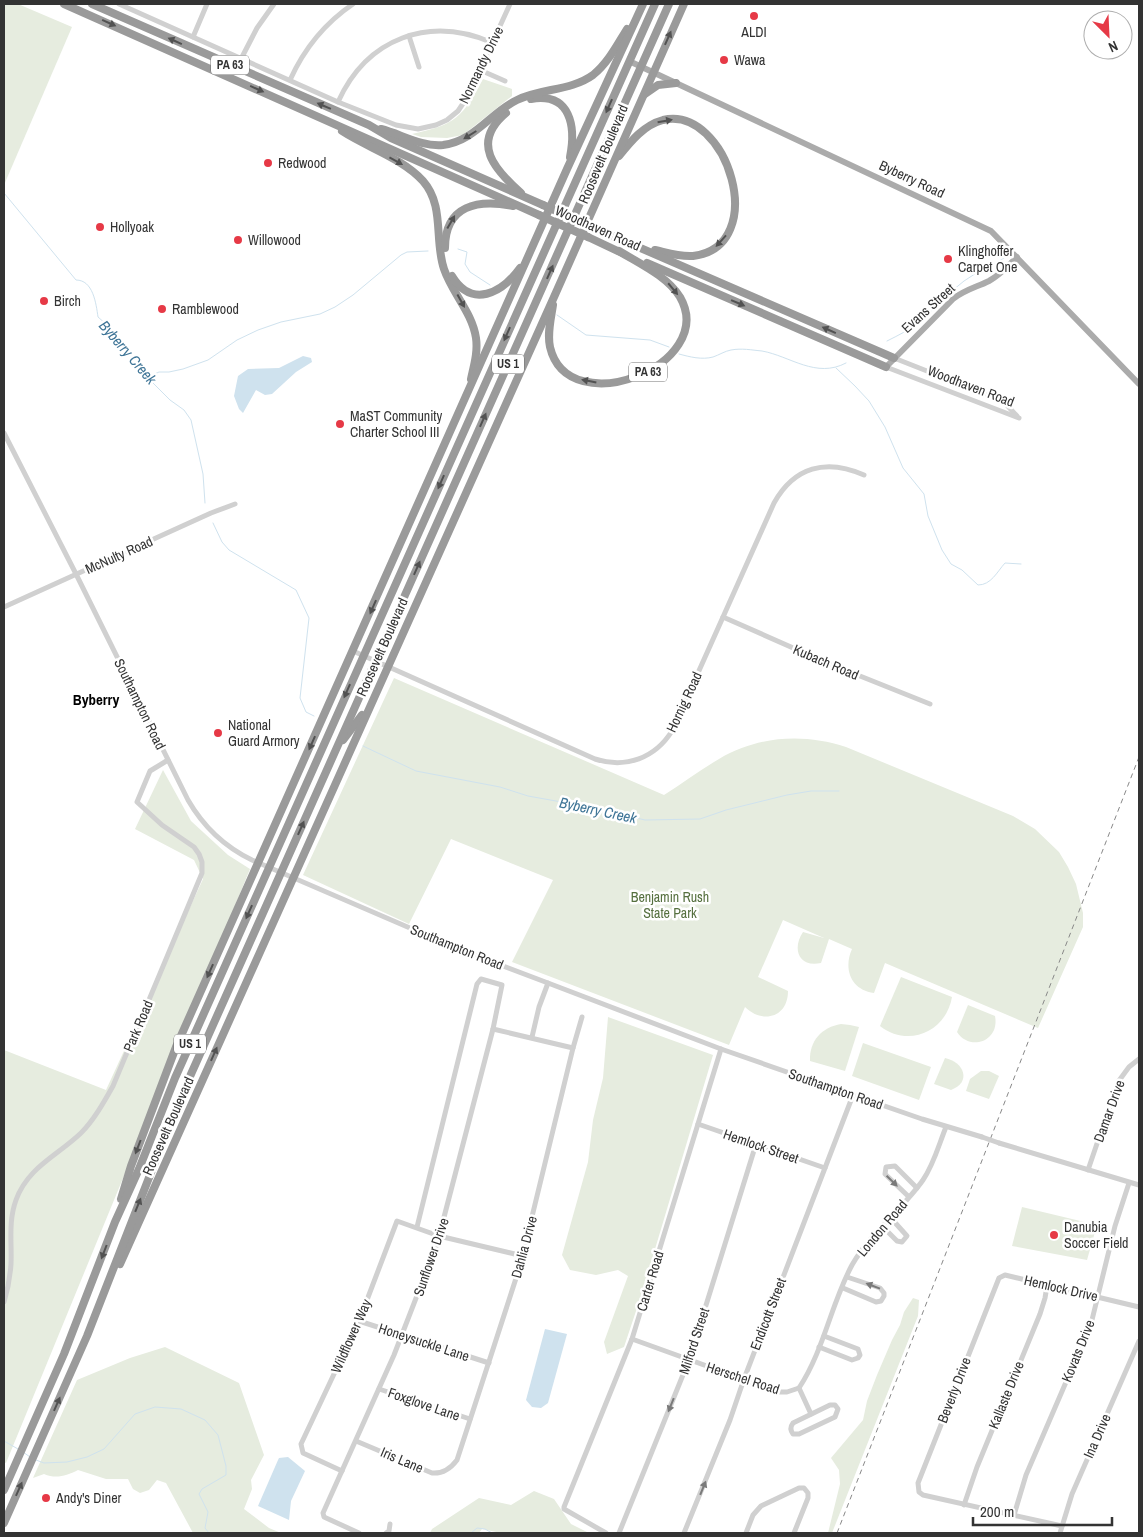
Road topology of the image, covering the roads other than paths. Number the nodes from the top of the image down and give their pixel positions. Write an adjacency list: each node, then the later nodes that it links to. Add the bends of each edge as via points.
1 (64, 4): 26 (highway, Woodhaven Road / PA 63, one-way to 26)
2 (92, 4): 27 (highway, Woodhaven Road / PA 63, one-way to 2)
3 (119, 4): 13 (street)
4 (207, 4): 13 (street)
5 (274, 4): 15 (street)
6 (353, 4): 21 (street, via 332,20 311,43)
7 (510, 4): 14 (street, Normandy Drive)
8 (655, 4): 16 (highway, Roosevelt Boulevard / US 1)
9 (670, 4): 18 (highway, Roosevelt Boulevard / US 1)
10 (684, 4): 20 (highway, Roosevelt Boulevard / US 1, one-way to 10)
11 (642, 5): 27 (highway, PA 63, one-way to 27, via 606,62 590,77 519,99 462,140 443,145 430,144); 29 (highway, Roosevelt Boulevard / US 1)
12 (409, 36): 14 (street, via 441,30 478,36); 17 (street); 25 (street, via 372,55 353,75)
13 (193, 37): 15 (street)
14 (492, 43): 19 (street, Normandy Drive)
15 (241, 58): 21 (street)
16 (629, 61): 18 (main road, Byberry Road); 36 (highway, Roosevelt Boulevard / US 1, one-way to 36)
17 (419, 67)
18 (641, 67): 20 (main road, Byberry Road); 51 (highway, Roosevelt Boulevard / US 1, one-way to 18)
19 (480, 70): 22 (street); 25 (street, Normandy Drive, via 458,111 445,121 427,128 396,125)
20 (653, 72): 23 (main road, Byberry Road); 24 (highway, Roosevelt Boulevard / US 1)
21 (290, 80): 25 (street)
22 (505, 81)
23 (676, 83): 24 (highway, via 658,85); 34 (main road, Byberry Road, via 981,225)
24 (642, 98): 28 (highway, Roosevelt Boulevard / US 1)
25 (338, 102)
26 (324, 118): 31 (highway, Woodhaven Road / PA 63); 42 (highway, one-way to 42, via 413,172 433,196 444,267 471,320 476,337 476,361)
27 (369, 125): 30 (highway, Woodhaven Road)
28 (615, 161): 32 (highway, one-way to 32, via 645,129 664,120 678,120 697,128 714,144 732,178 735,200 732,224 725,238 715,247 703,254 688,256); 37 (highway, Roosevelt Boulevard / US 1)
29 (567, 169): 30 (highway, via 573,129 561,106 549,100 535,99 507,111 490,133 489,154 503,177); 35 (highway, Roosevelt Boulevard / US 1)
30 (529, 199): 32 (highway, Woodhaven Road, bridge)
31 (526, 209): 33 (highway, Woodhaven Road / PA 63, bridge); 35 (highway, one-way to 31, via 503,287 491,293 478,294 465,290 455,281 445,252 448,226 465,208 492,203)
32 (640, 247): 39 (highway, Woodhaven Road, one-way to 32)
33 (620, 252): 37 (highway, PA 63, one-way to 37, via 665,280 684,307 686,323 682,337 673,351 654,368 631,379 611,383 582,380 568,374 550,348); 40 (highway, Woodhaven Road, one-way to 40)
34 (1017, 257): 39 (main road, Evans Street, via 998,275 960,294 945,306); 41 (main road, Byberry Road)
35 (527, 258): 38 (highway, Roosevelt Boulevard / US 1)
36 (525, 294): 38 (highway); 50 (highway, Roosevelt Boulevard / US 1, one-way to 50)
37 (554, 297): 52 (highway, Roosevelt Boulevard / US 1)
38 (495, 333): 42 (highway, Roosevelt Boulevard / US 1)
39 (894, 358): 40 (main road, Evans Street); 40 (street, Woodhaven Road, via 1003,401 1019,418)
40 (886, 367)
41 (1139, 384)
42 (465, 400): 49 (highway, Roosevelt Boulevard / US 1, one-way to 49)
43 (4, 433): 46 (street, Southampton Road)
44 (864, 475): 48 (street, Hornig Road, via 842,467 825,467 804,472 782,489)
45 (235, 504): 46 (street, McNulty Road)
46 (76, 574): 47 (street, McNulty Road); 58 (street, Southampton Road)
47 (4, 607)
48 (722, 617): 52 (street, Hornig Road, via 668,737 649,754 624,763 595,759); 55 (street, Kubach Road)
49 (353, 651): 50 (street, Hornig Road); 53 (highway, Roosevelt Boulevard / US 1)
50 (364, 655): 51 (street, Hornig Road); 56 (highway, Roosevelt Boulevard / US 1, one-way to 56)
51 (376, 661): 52 (street, Hornig Road); 57 (highway, Roosevelt Boulevard / US 1)
52 (388, 666): 54 (highway, Roosevelt Boulevard / US 1)
53 (333, 696): 56 (highway); 59 (highway, Roosevelt Boulevard / US 1, one-way to 59)
54 (371, 702): 57 (highway); 62 (highway, Roosevelt Boulevard / US 1)
55 (930, 704)
56 (322, 747): 60 (highway, Roosevelt Boulevard / US 1)
57 (335, 752): 61 (highway, Roosevelt Boulevard / US 1, one-way to 57)
58 (168, 760): 59 (street, Southampton Road, via 191,807 206,826 231,848); 92 (street, Park Road, via 150,771 137,802 194,848 202,862 202,873 113,1086 82,1133 42,1162 16,1200 10,1223 11,1264)
59 (258, 863): 60 (street, Southampton Road); 81 (highway, Roosevelt Boulevard / US 1, one-way to 81, via 166,1071 131,1166)
60 (268, 867): 61 (street, Southampton Road); 81 (highway, Roosevelt Boulevard / US 1, one-way to 81)
61 (281, 872): 62 (street, Southampton Road); 91 (highway, Roosevelt Boulevard / US 1, one-way to 61, via 179,1102)
62 (293, 878): 63 (street, Southampton Road, via 461,950); 91 (highway, Roosevelt Boulevard / US 1, one-way to 62)
63 (548, 983): 66 (street); 68 (street, Southampton Road)
64 (582, 1017): 67 (street, Dahlia Drive)
65 (492, 1028): 66 (street); 83 (street, Sunflower Drive, via 502,985 481,979 477,984); 84 (street, Sunflower Drive)
66 (532, 1037): 67 (street)
67 (573, 1048): 85 (street, Dahlia Drive)
68 (721, 1049): 70 (street, Southampton Road); 71 (street, Carter Road)
69 (1139, 1059): 75 (street, Damar Drive, via 1118,1082)
70 (853, 1095): 72 (street, Southampton Road); 74 (street, Endicott Street)
71 (698, 1124): 73 (street, Hemlock Street); 97 (street, Carter Road)
72 (946, 1127): 75 (street, Southampton Road, bridge); 78 (street, London Road)
73 (756, 1144): 74 (street, Hemlock Street); 100 (street, Milford Street)
74 (825, 1168): 102 (street, Endicott Street)
75 (1088, 1170): 76 (street, Southampton Road)
76 (1129, 1182): 77 (street, Southampton Road); 90 (street, Kovats Drive)
77 (1139, 1185)
78 (917, 1188): 79 (street, London Road); 79 (street, one-way to 79, via 895,1166 886,1167 885,1174)
79 (908, 1196): 80 (street, London Road)
80 (890, 1217): 82 (street, London Road); 82 (street, via 905,1232 906,1240 898,1242)
81 (115, 1222): 110 (highway, Roosevelt Boulevard / US 1, one-way to 110, via 64,1354)
82 (882, 1226): 86 (street, London Road, via 864,1247)
83 (418, 1227): 84 (street); 94 (street, Wildflower Way, via 397,1221)
84 (439, 1236): 85 (street); 95 (street, Sunflower Drive)
85 (523, 1256): 101 (street, Dahlia Drive)
86 (847, 1277): 88 (street, London Road); 88 (street, one-way to 86, via 876,1302 884,1298 880,1288)
87 (1047, 1286): 89 (street, Hemlock Drive, via 1005,1275 998,1279); 90 (street, Hemlock Drive); 111 (street, Kallaste Drive, via 1040,1314)
88 (843, 1288): 96 (street, London Road)
89 (992, 1294): 111 (street, Beverly Drive, via 918,1486 923,1496)
90 (1098, 1297): 93 (street, Hemlock Drive); 112 (street, Kovats Drive, via 1091,1324 1026,1475)
91 (101, 1299): 113 (highway, Roosevelt Boulevard / US 1, one-way to 91)
92 (4, 1302)
93 (1139, 1307)
94 (359, 1321): 95 (street, Honeysuckle Lane); 109 (street, Wildflower Way, via 301,1444 303,1453)
95 (402, 1335): 101 (street, Honeysuckle Lane); 103 (street, Sunflower Drive)
96 (824, 1336): 99 (street, London Road); 99 (street, via 858,1349 860,1355 852,1360)
97 (632, 1339): 100 (street, Herschel Road); 118 (street, Carter Road, via 564,1508)
98 (1139, 1341): 115 (street, Ina Drive, via 1072,1494)
99 (819, 1347): 104 (street, London Road)
100 (690, 1360): 102 (street, Herschel Road); 119 (street, Milford Street, one-way to 119)
101 (488, 1363): 106 (street, Dahlia Drive)
102 (744, 1379): 104 (street, Herschel Road, via 779,1392); 120 (street, Endicott Street, one-way to 102)
103 (379, 1388): 106 (street, Foxglove Lane); 107 (street, Sunflower Drive)
104 (799, 1388): 105 (street)
105 (811, 1414): 105 (street, via 793,1423 793,1434 835,1417 838,1409 830,1405)
106 (470, 1419): 108 (street, Dahlia Drive, via 457,1460)
107 (356, 1441): 108 (street, Iris Lane, via 432,1473); 109 (street, Sunflower Drive)
108 (448, 1469)
109 (342, 1471): 116 (street, Sunflower Drive, via 324,1517)
110 (4, 1490)
111 (964, 1505): 112 (street)
112 (1014, 1515): 115 (street)
113 (4, 1523)
114 (390, 1524): 117 (street)
115 (1062, 1526): 123 (street, Ina Drive)
116 (359, 1533)
117 (386, 1533)
118 (606, 1533)
119 (619, 1533)
120 (684, 1533)
121 (746, 1533): 122 (street, via 753,1515 761,1506 804,1488 808,1498)
122 (794, 1533)
123 (1060, 1533)

